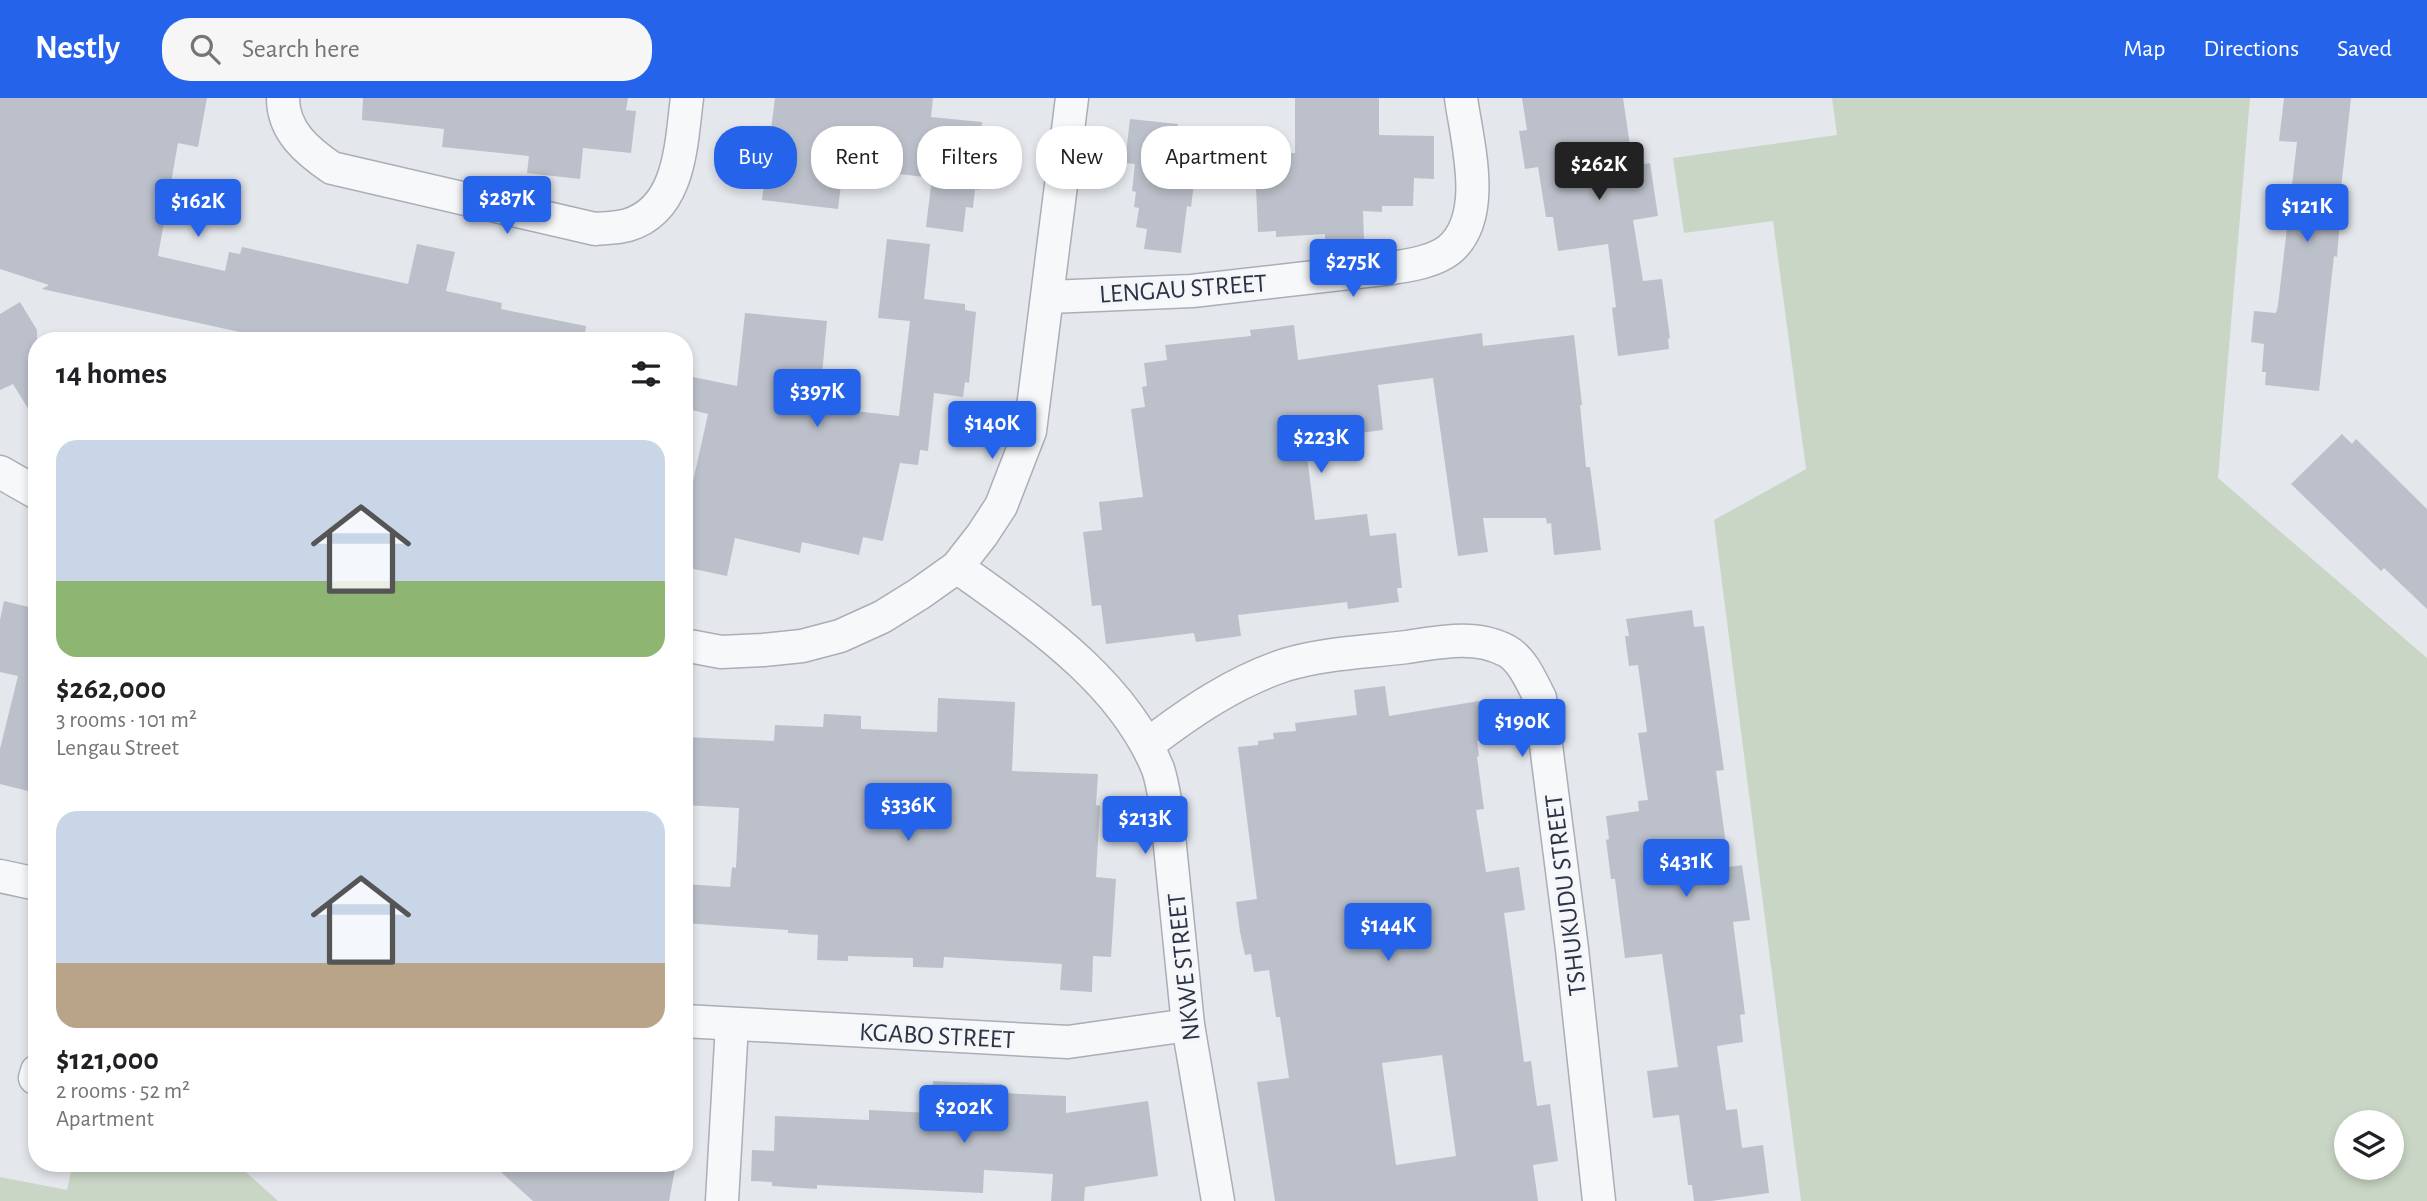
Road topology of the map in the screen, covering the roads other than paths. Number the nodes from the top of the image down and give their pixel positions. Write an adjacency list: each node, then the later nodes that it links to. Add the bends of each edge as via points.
1 (283, 98): 2 (street, via 283,110 299,141 332,168 595,229 628,225 654,212 668,192 679,162)
2 (687, 98)
3 (1072, 98): 5 (street)
4 (1461, 98): 5 (street, LENGAU STREET, via 1473,209 1465,230 1449,250 1392,268 1192,291)
5 (1049, 297): 8 (street, via 1030,431 1001,506)
6 (0, 472): 7 (street)
7 (28, 488)
8 (957, 567): 9 (street, via 882,617 840,636 763,650 721,652); 10 (street, NKWE STREET, via 1037,624 1116,698)
9 (693, 647)
10 (1147, 745): 15 (street, NKWE STREET, via 1166,806); 18 (street, TSHUKUDU STREET, via 1197,707 1287,665 1450,641 1482,642 1509,652 1528,673 1540,698)
11 (0, 876): 12 (street)
12 (28, 882)
13 (693, 1022): 14 (street, KGABO STREET)
14 (732, 1024): 15 (street, KGABO STREET, via 1068,1042); 16 (street)
15 (1188, 1025): 17 (street, NKWE STREET)
16 (722, 1201)
17 (1217, 1201)
18 (1599, 1201)

